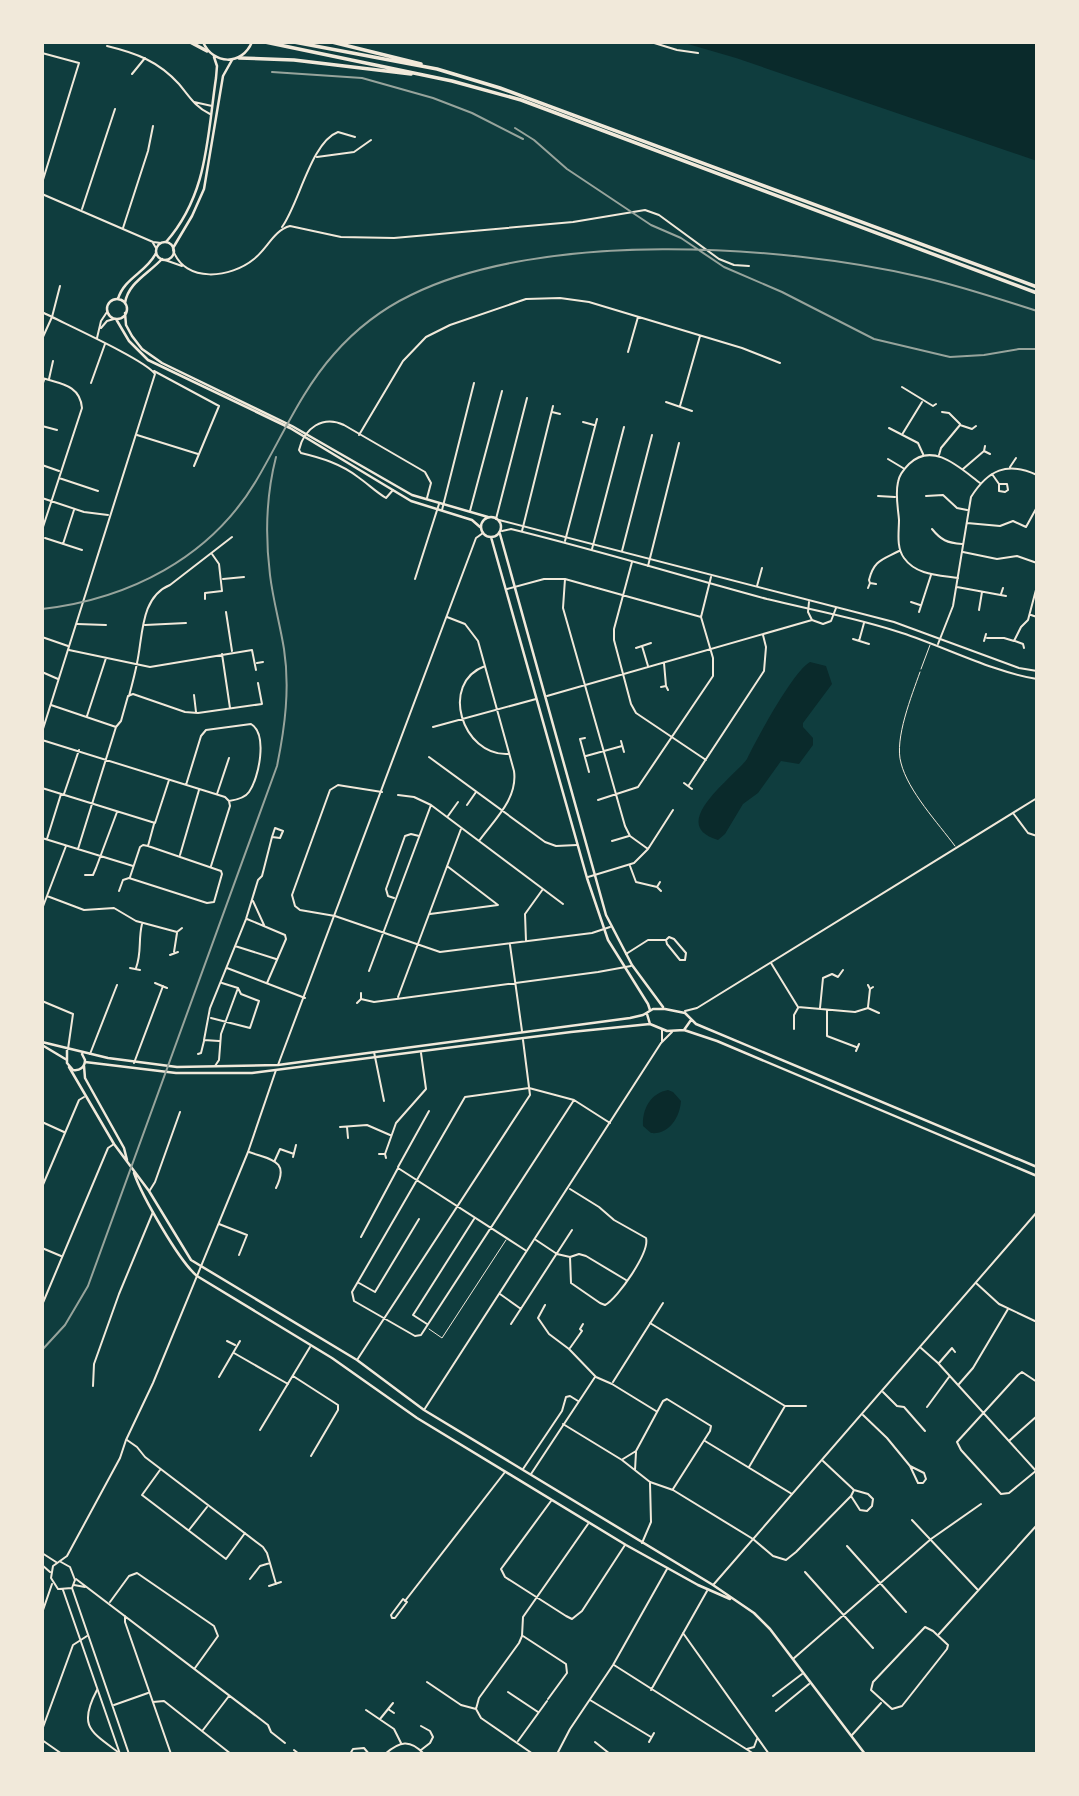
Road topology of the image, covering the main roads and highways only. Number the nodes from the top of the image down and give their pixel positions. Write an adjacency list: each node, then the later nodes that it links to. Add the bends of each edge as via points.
1 (190, 42): 7 (highway)
2 (203, 42): 7 (main road)
3 (252, 42): 9 (main road)
4 (265, 42): 12 (highway)
5 (294, 42): 11 (highway)
6 (332, 42): 11 (highway)
7 (207, 51): 8 (main road)
8 (214, 57): 10 (main road); 13 (main road, via 217,66 199,187 188,214)
9 (239, 58): 10 (main road); 12 (highway)
10 (232, 60): 14 (main road, via 223,76 204,189)
11 (437, 69): 17 (highway, via 500,88)
12 (434, 77): 18 (highway, via 521,100)
13 (166, 242): 14 (main road); 15 (main road)
14 (173, 249): 16 (main road, via 170,258)
15 (156, 251): 16 (main road); 19 (main road, via 151,263 125,284)
16 (164, 259): 20 (main road, via 132,285)
17 (1037, 287)
18 (1037, 293)
19 (118, 299): 20 (main road); 22 (main road, via 108,304 107,312)
20 (125, 304): 21 (main road)
21 (125, 313): 22 (main road); 23 (main road, via 132,336 149,356)
22 (115, 319): 23 (main road, via 128,341 148,360)
23 (230, 397): 24 (main road, via 328,447)
24 (394, 488): 25 (main road); 26 (main road, via 411,501 472,520)
25 (488, 517): 26 (main road); 27 (main road, via 497,519)
26 (480, 527): 28 (main road)
27 (501, 533): 28 (main road); 29 (main road)
28 (491, 537): 30 (main road)
29 (575, 806): 30 (main road); 31 (main road, via 611,927)
30 (568, 808): 32 (main road, via 604,929)
31 (665, 1009): 32 (main road); 33 (main road, via 682,1012)
32 (649, 1011): 34 (main road); 38 (main road, via 278,1065 177,1068)
33 (690, 1019): 35 (main road); 43 (main road)
34 (650, 1024): 35 (main road, via 673,1032); 40 (main road, via 276,1071 176,1073)
35 (684, 1030): 45 (main road)
36 (42, 1044): 37 (main road); 39 (main road)
37 (67, 1050): 38 (main road); 39 (main road)
38 (78, 1052): 39 (main road); 40 (main road)
39 (67, 1060): 41 (main road)
40 (85, 1064): 41 (main road, via 76,1070); 42 (main road, via 85,1079)
41 (69, 1067): 42 (main road)
42 (128, 1161): 44 (main road)
43 (1037, 1167)
44 (133, 1170): 46 (main road, via 191,1260 357,1360 424,1410); 46 (main road, via 184,1263 197,1276 626,1545)
45 (1037, 1176)
46 (736, 1601): 47 (main road, via 764,1622)
47 (865, 1753)

